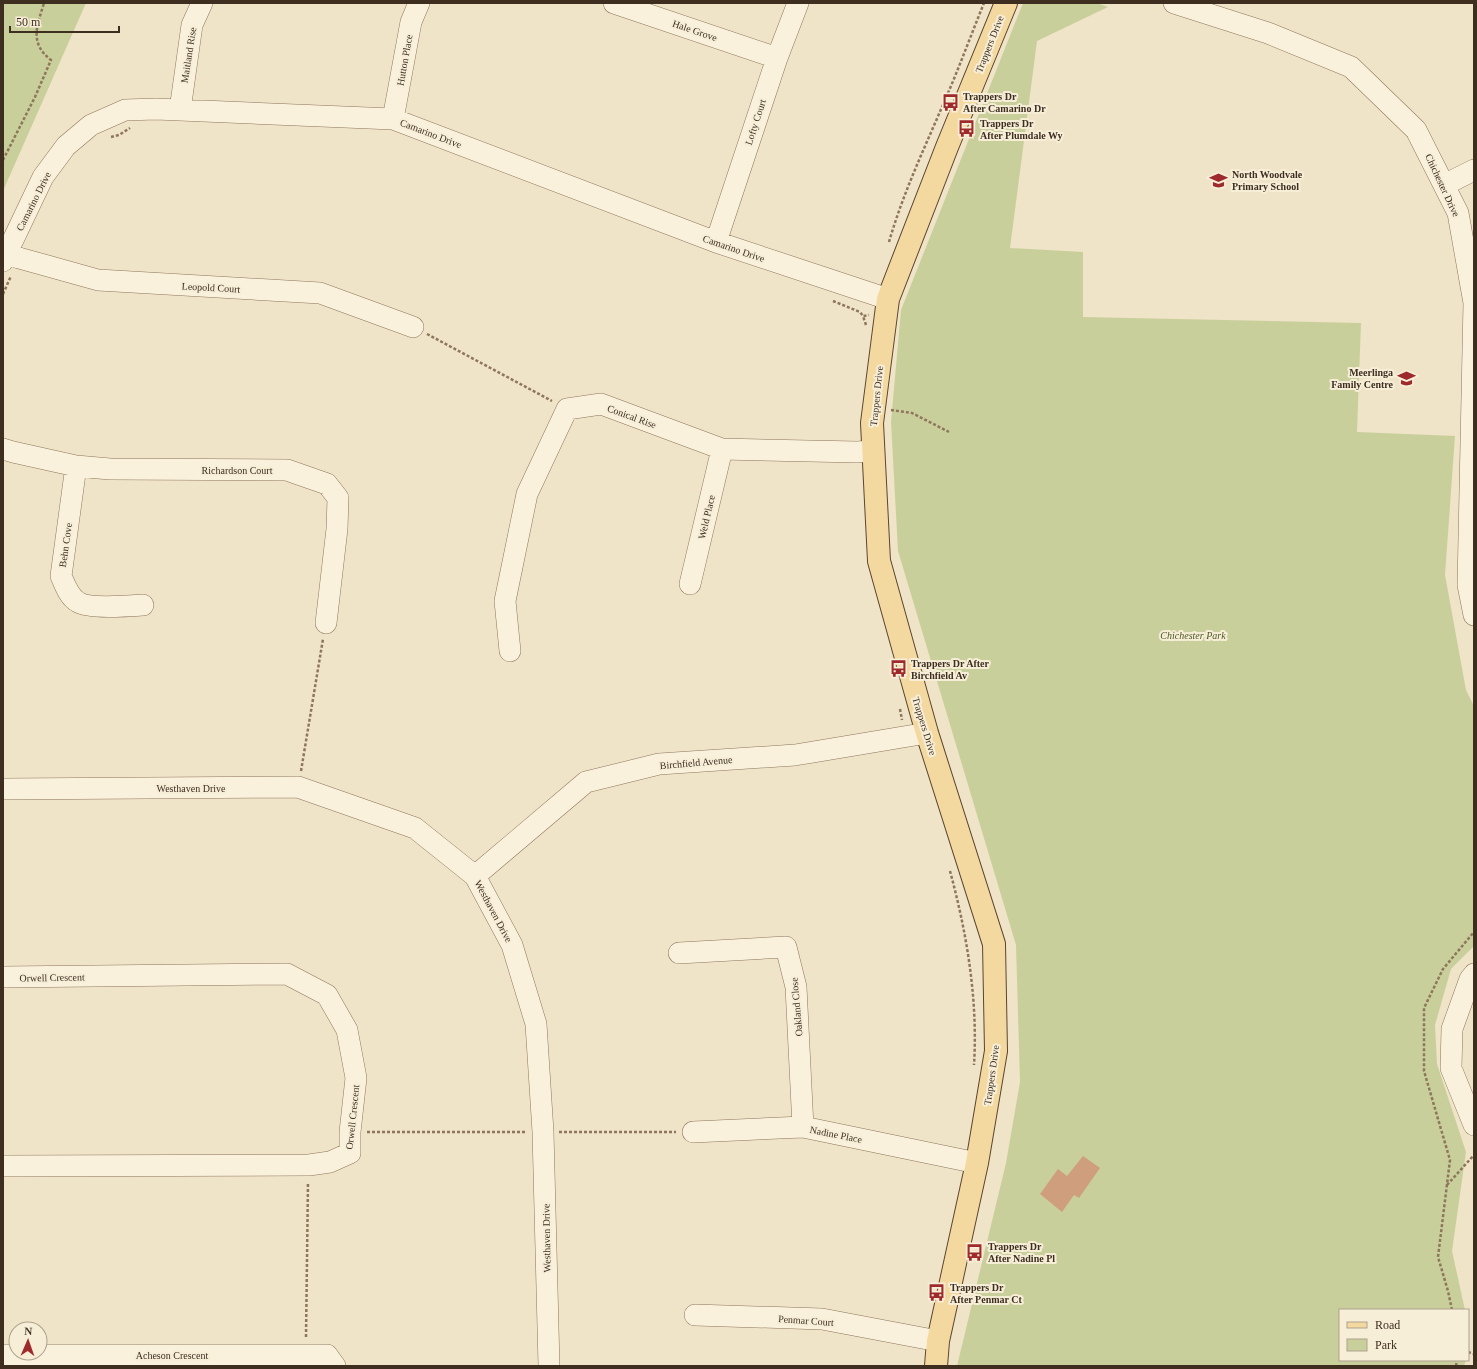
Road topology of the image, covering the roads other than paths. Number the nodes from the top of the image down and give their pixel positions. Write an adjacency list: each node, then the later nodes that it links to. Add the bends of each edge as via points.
1 (202, 3): 8 (street, Maitland Rise, via 192,25)
2 (419, 3): 9 (street, Hutton Place, via 411,22)
3 (614, 3): 7 (street, Hale Grove)
4 (798, 3): 7 (street, Lofty Court)
5 (1006, 3): 14 (main road, Trappers Drive)
6 (1174, 3): 11 (street, Chichester Drive, via 1268,33 1351,67 1416,130)
7 (777, 58): 12 (street, Lofty Court)
8 (180, 110): 9 (street, Camarino Drive); 13 (street, Camarino Drive, via 125,110 91,125 66,146 43,177)
9 (393, 119): 12 (street, Camarino Drive)
10 (1474, 170): 11 (street)
11 (1444, 185): 16 (street, Chichester Drive, via 1458,213 1474,303)
12 (716, 242): 14 (street, Camarino Drive)
13 (10, 257): 15 (street, Leopold Court, via 98,280 320,293)
14 (888, 299): 19 (main road, Trappers Drive, via 872,423)
15 (413, 327)
16 (1473, 433): 23 (street, Chichester Drive, via 1468,585)
17 (3, 449): 20 (street, Richardson Court)
18 (722, 449): 19 (street, Conical Rise); 21 (street, Weld Place); 25 (street, Conical Rise, via 601,404 567,409 527,494 505,601)
19 (873, 451): 26 (main road, Trappers Drive, via 879,561)
20 (76, 466): 22 (street, Behn Cove, via 61,576 67,591 78,603 98,606); 24 (street, Richardson Court, via 110,469 286,470 327,484 338,498)
21 (690, 584)
22 (143, 605)
23 (1474, 615)
24 (326, 623)
25 (510, 651)
26 (927, 732): 28 (street, Birchfield Avenue, via 795,755 659,764 586,782); 35 (main road, Trappers Drive, via 994,944 996,1051)
27 (3, 789): 28 (street, Westhaven Drive, via 298,787 415,828)
28 (475, 876): 41 (street, Westhaven Drive, via 512,945 536,1024 543,1132)
29 (679, 953): 33 (street, Oakland Close, via 786,947 796,987)
30 (1474, 974): 32 (street, via 1452,1029 1451,1068)
31 (3, 977): 36 (street, Orwell Crescent, via 287,974 327,996 347,1030 356,1078 350,1153 330,1162 308,1165)
32 (1474, 1126)
33 (803, 1127): 34 (street, Nadine Place); 35 (street, Nadine Place)
34 (693, 1132)
35 (977, 1163): 38 (main road, Trappers Drive)
36 (3, 1166)
37 (695, 1315): 38 (street, Penmar Court, via 822,1319)
38 (938, 1341): 42 (main road, Trappers Drive)
39 (3, 1355): 40 (street, Acheson Crescent, via 327,1355)
40 (335, 1366)
41 (549, 1366)
42 (936, 1366)

